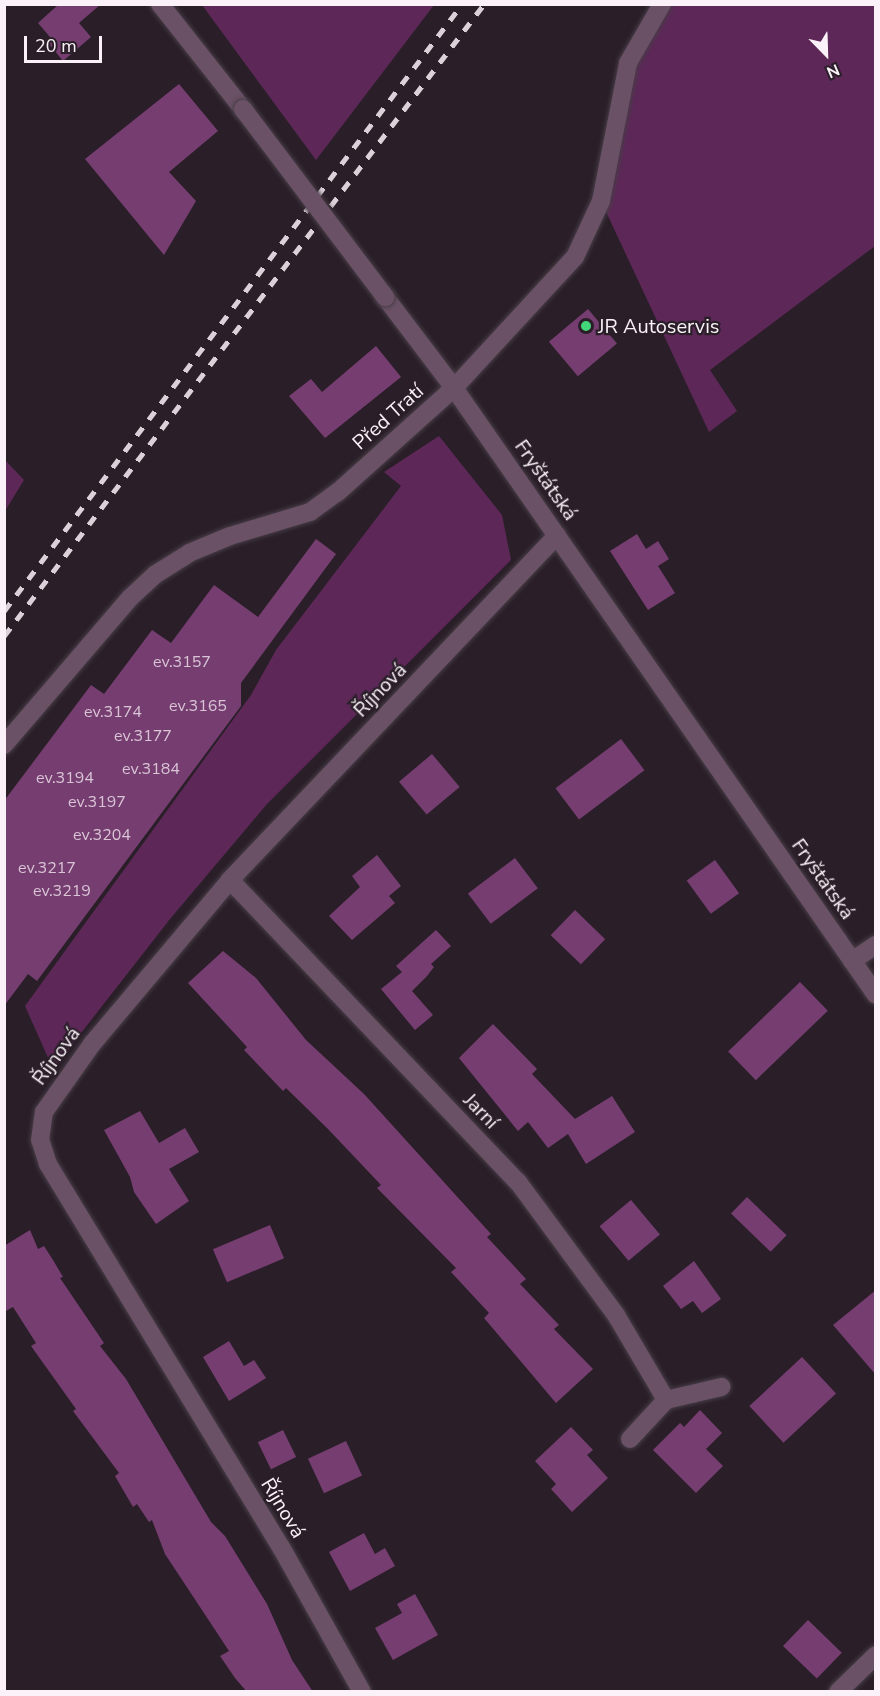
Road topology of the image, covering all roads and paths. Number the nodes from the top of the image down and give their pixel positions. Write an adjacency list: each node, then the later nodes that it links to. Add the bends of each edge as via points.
1 (160, 4): 3 (street, Fryštátská, bridge)
2 (662, 4): 3 (street, Před Tratí, via 628,63 601,201 574,257)
3 (454, 388): 4 (street, Fryštátská); 5 (street, Před Tratí, via 338,492 310,512 230,536 189,553 156,574 130,598)
4 (557, 536): 6 (street, Říjnová); 8 (street, Fryštátská)
5 (4, 745)
6 (230, 880): 11 (street, Jarní, via 518,1182 616,1315); 14 (street, Říjnová, via 92,1044 44,1112 40,1140 48,1164 282,1549)
7 (876, 945): 8 (street)
8 (852, 961): 9 (street, Fryštátská)
9 (876, 995)
10 (721, 1387): 11 (street)
11 (666, 1400): 12 (street)
12 (630, 1439)
13 (876, 1655): 15 (street)
14 (362, 1692)
15 (838, 1692)

